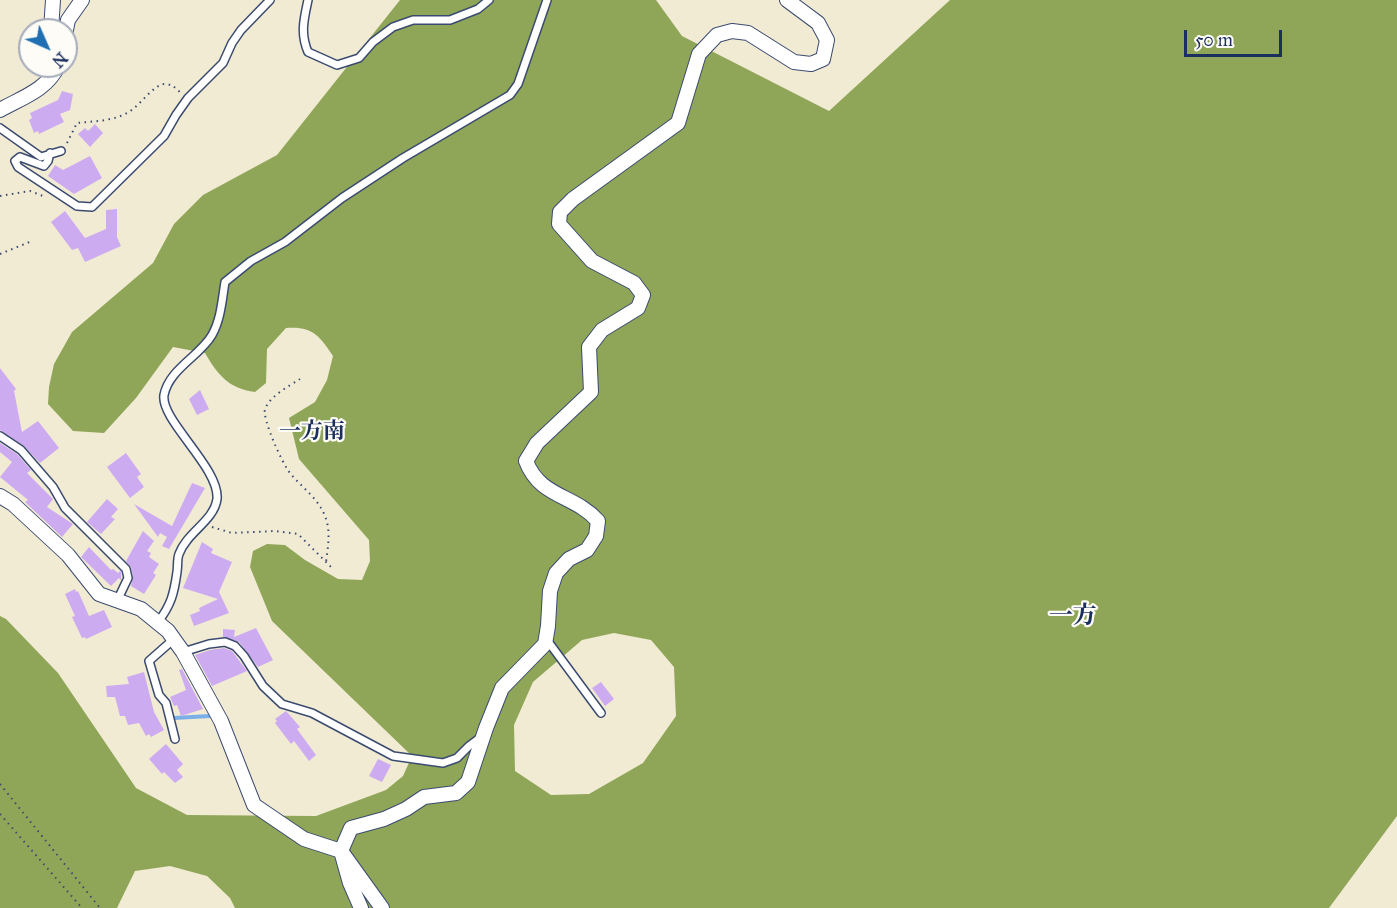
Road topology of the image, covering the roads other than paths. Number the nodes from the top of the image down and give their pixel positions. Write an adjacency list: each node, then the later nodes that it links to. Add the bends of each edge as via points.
1 (53, 0): 8 (street)
2 (82, 0): 9 (street)
3 (270, 0): 16 (lane, via 241,30 223,63 188,98 164,136 92,207 77,206 18,167 15,161 20,157 44,166)
4 (308, 0): 5 (lane, via 302,29 308,52 337,65 359,58 393,27 413,20 450,20)
5 (489, 0)
6 (547, 0): 20 (lane, via 518,84 510,95 342,198 225,282 212,336 172,377 164,396 168,410 213,479 217,496 214,512 192,533 179,554 170,606)
7 (787, 0): 22 (street, via 818,23 827,40 823,59 811,64 794,62 748,33 732,31 717,35 699,54 678,123 560,212 559,224 592,261 634,283 643,295 638,308 602,330 589,347 591,392 537,443 526,461 540,484 588,510 598,521 596,536 587,550 569,559 556,573 550,591)
8 (52, 18)
9 (69, 18)
10 (47, 78): 12 (street)
11 (50, 78): 12 (street)
12 (47, 83): 13 (street)
13 (0, 110)
14 (0, 128): 16 (lane, via 41,157)
15 (61, 151): 16 (lane)
16 (50, 153)
17 (0, 436): 19 (lane, via 21,450 53,487 65,508 126,569 128,578)
18 (0, 496): 19 (street, via 69,555 99,594)
19 (117, 601): 20 (street, via 141,609)
20 (158, 622): 21 (street)
21 (174, 639): 23 (street); 26 (lane, via 149,661)
22 (546, 639): 24 (lane); 25 (street, via 502,688)
23 (183, 652): 25 (lane, via 225,642 235,646 263,687 282,704 312,713 393,756 443,763 457,758); 27 (street, via 221,721 254,805 304,839)
24 (601, 712)
25 (483, 735): 27 (street, via 468,782 456,793 424,797 384,819 351,828)
26 (175, 739)
27 (341, 851): 28 (street); 29 (street)
28 (361, 908)
29 (382, 908)

